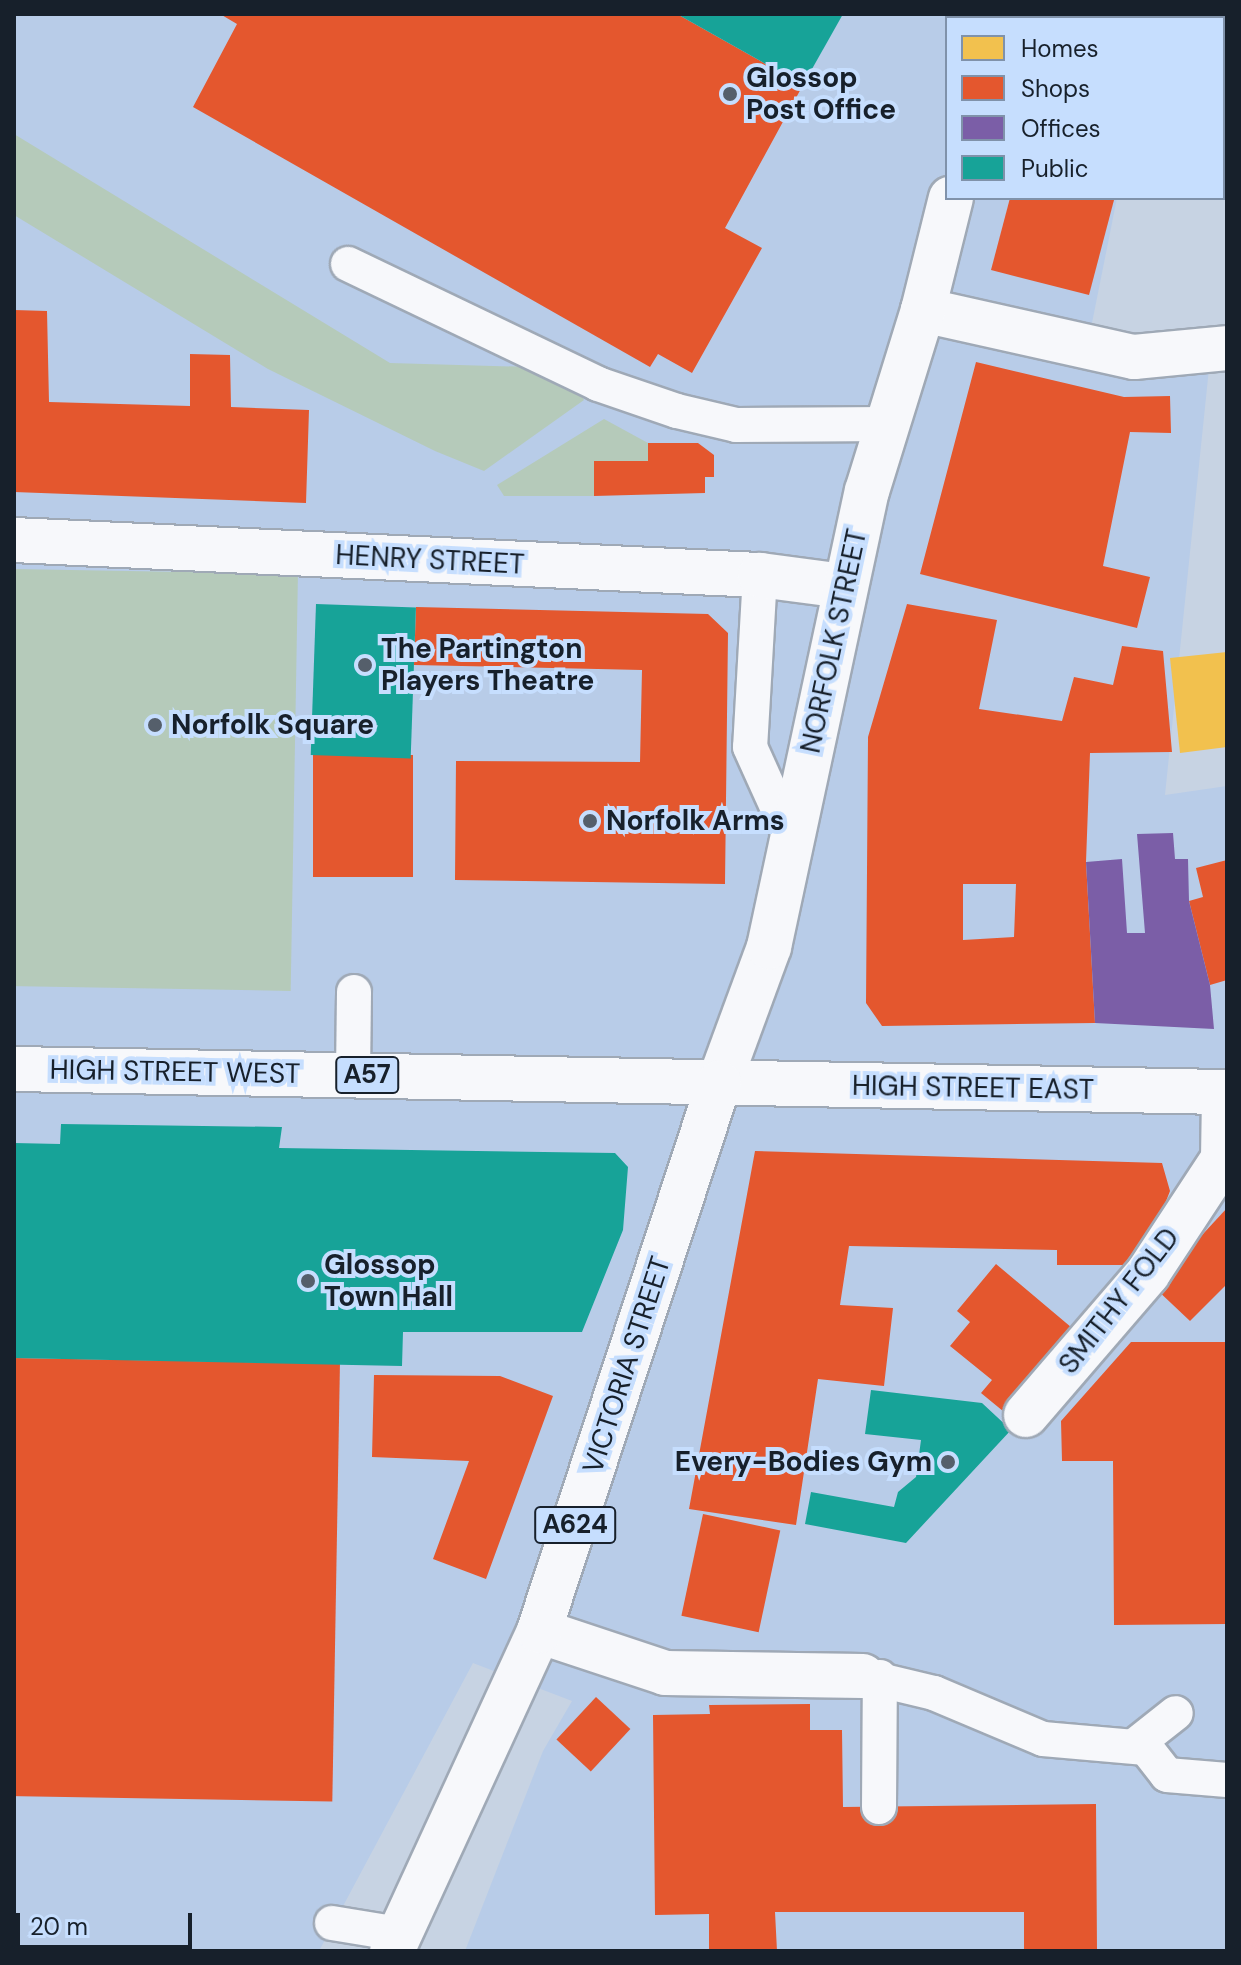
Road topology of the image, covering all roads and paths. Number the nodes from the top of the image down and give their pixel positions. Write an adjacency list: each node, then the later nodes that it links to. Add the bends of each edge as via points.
1 (950, 200): 3 (main road, NORFOLK STREET)
2 (348, 264): 5 (lane, via 598,384 736,425)
3 (923, 310): 4 (main road, via 1134,357); 5 (main road, NORFOLK STREET)
4 (1227, 348)
5 (889, 424): 8 (main road, NORFOLK STREET)
6 (14, 540): 7 (main road, HENRY STREET)
7 (760, 575): 8 (main road, HENRY STREET); 9 (lane, via 750,747)
8 (844, 586): 9 (main road, NORFOLK STREET)
9 (792, 840): 13 (main road, NORFOLK STREET, via 769,947)
10 (354, 992): 12 (lane)
11 (14, 1069): 12 (main road, HIGH STREET WEST / A57)
12 (353, 1075): 13 (main road, HIGH STREET WEST / A57)
13 (719, 1083): 14 (main road, HIGH STREET EAST / A57); 16 (main road, VICTORIA STREET / A624)
14 (1226, 1092): 15 (main road, SMITHY FOLD, via 1223,1159 1148,1273)
15 (1026, 1415)
16 (539, 1631): 17 (main road, via 665,1673); 23 (main road, VICTORIA STREET / A624)
17 (871, 1676): 19 (lane, via 934,1693 1024,1734); 21 (lane)
18 (1176, 1713): 19 (lane)
19 (1134, 1746): 20 (lane, via 1155,1754 1167,1775)
20 (1227, 1780)
21 (879, 1807)
22 (332, 1923): 23 (lane)
23 (395, 1942)

